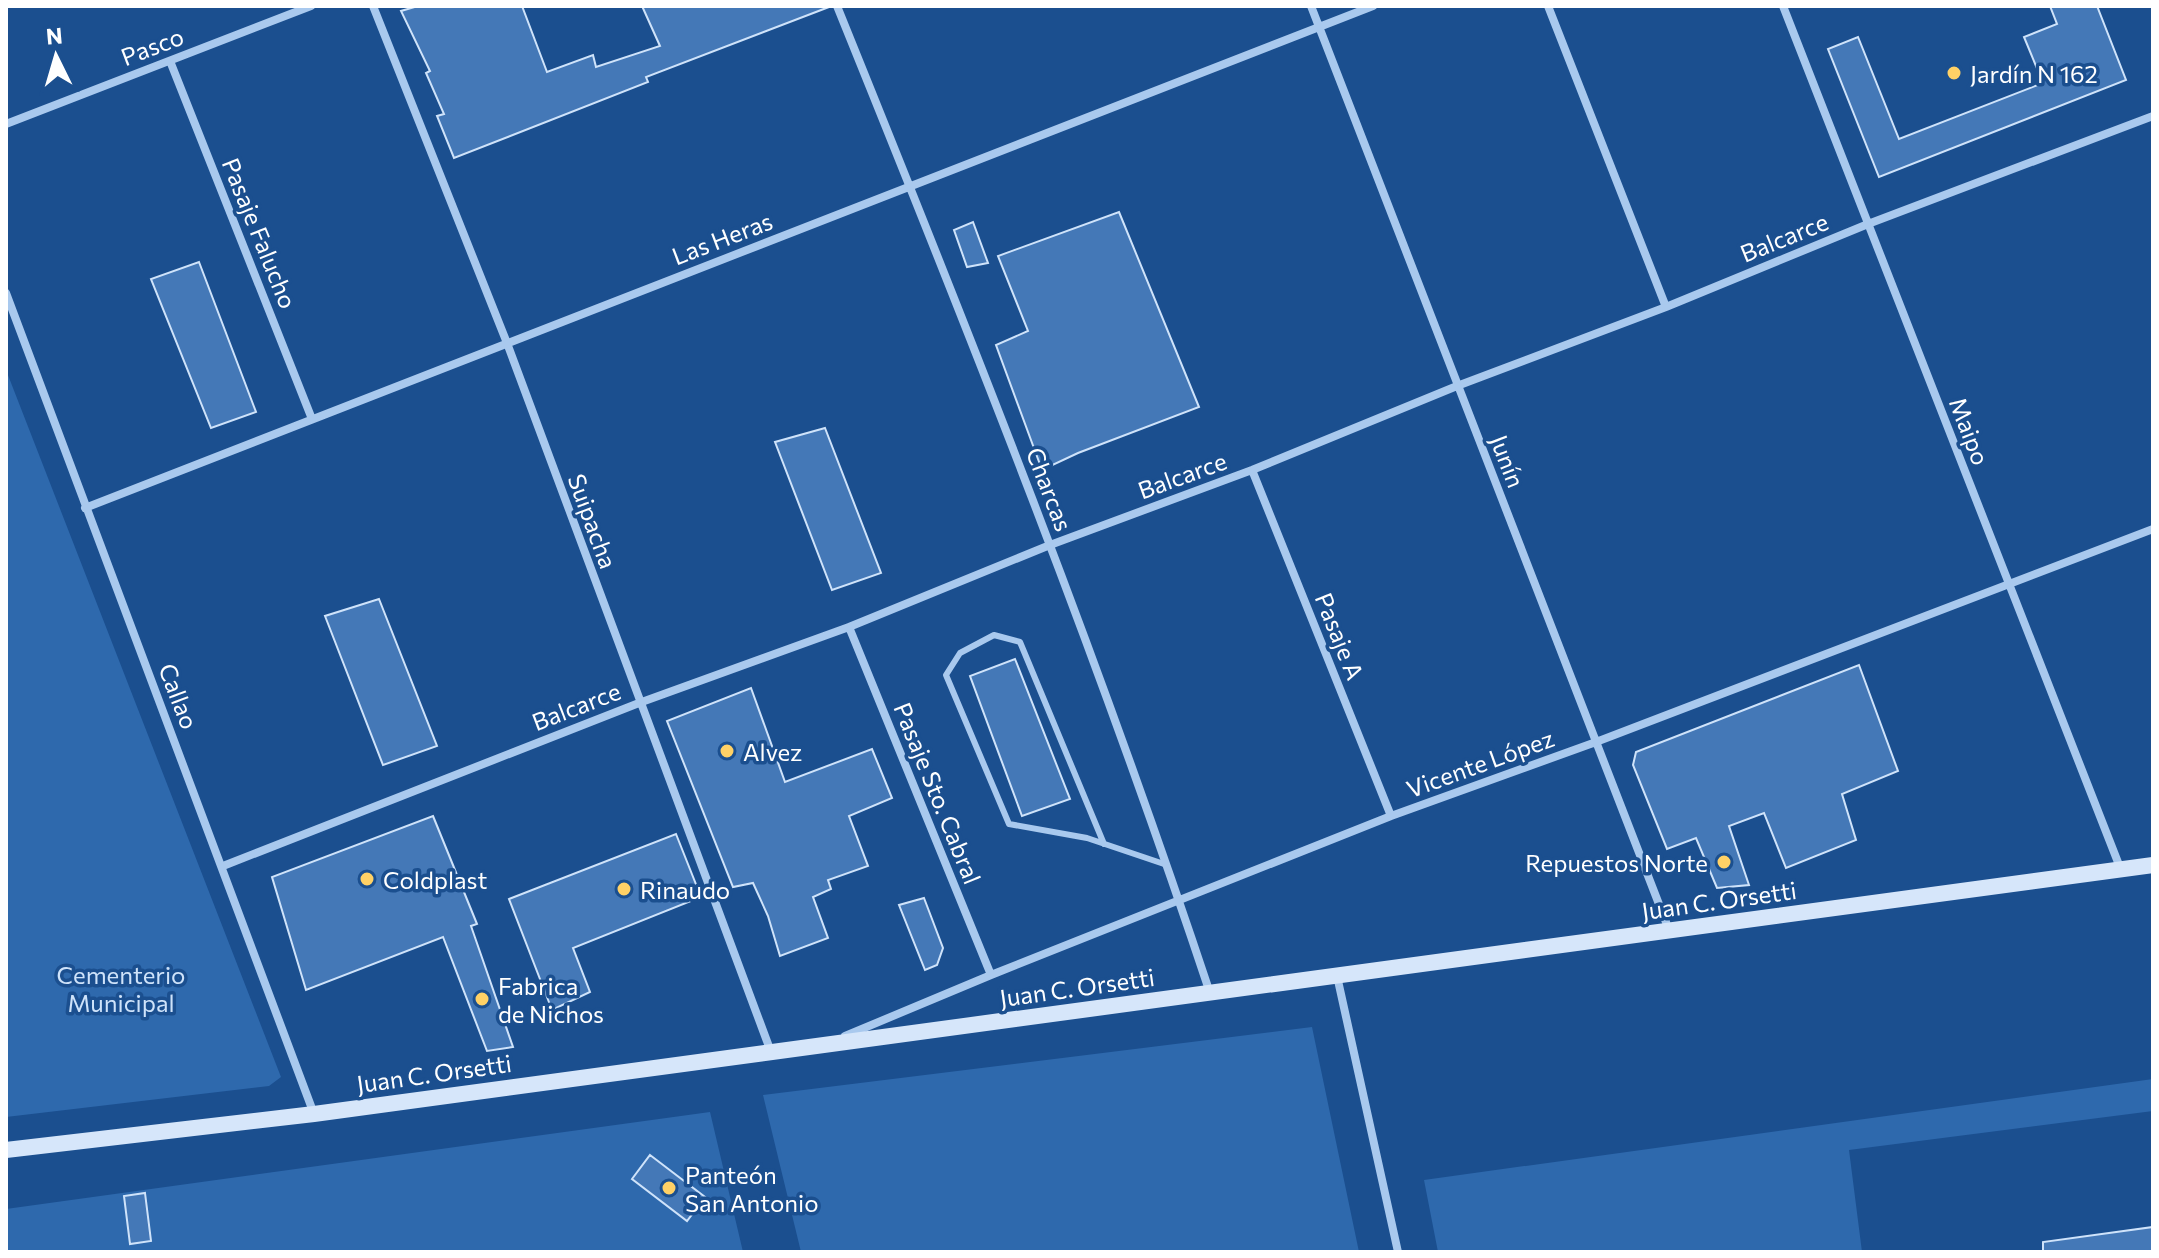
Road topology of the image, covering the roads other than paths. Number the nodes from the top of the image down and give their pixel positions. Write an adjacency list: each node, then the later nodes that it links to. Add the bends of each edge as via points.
1 (311, 6): 9 (street, Pasco)
2 (373, 6): 16 (street, Suipacha)
3 (837, 6): 12 (street, Charcas)
4 (1311, 6): 8 (street, Junín)
5 (1373, 6): 8 (street, Las Heras)
6 (1548, 6): 15 (street)
7 (1783, 6): 13 (street, Maipo)
8 (1319, 27): 12 (street, Las Heras); 17 (street, Junín)
9 (170, 61): 11 (street, Pasco); 18 (street, Pasaje Falucho)
10 (2153, 116): 13 (street, Balcarce)
11 (6, 124)
12 (910, 186): 16 (street, Las Heras); 22 (street, Charcas)
13 (1868, 224): 15 (street, Balcarce); 23 (street, Maipo)
14 (6, 293): 20 (street, Callao)
15 (1666, 307): 17 (street, Balcarce)
16 (507, 343): 18 (street, Las Heras); 25 (street, Suipacha)
17 (1457, 386): 19 (street, Balcarce); 26 (street, Junín)
18 (312, 419): 20 (street, Las Heras)
19 (1252, 470): 22 (street, Balcarce); 27 (street, Pasaje A)
20 (85, 508): 31 (street, Callao)
21 (2153, 529): 23 (street, Vicente López)
22 (1050, 545): 24 (street, Balcarce); 29 (street, Charcas)
23 (2008, 583): 26 (street, Vicente López); 32 (street, Maipo)
24 (849, 627): 25 (street, Balcarce); 35 (street, Pasaje Sto. Cabral)
25 (639, 703): 31 (street, Balcarce); 39 (street, Suipacha)
26 (1596, 742): 27 (street, Vicente López); 34 (street, Junín)
27 (1391, 816): 33 (street, Vicente López)
28 (1104, 844): 28 (lane, via 1009,824 946,675 960,653 994,635 1020,642); 29 (lane)
29 (1167, 865): 33 (street, Charcas)
30 (2153, 865): 32 (street, Juan C. Orsetti)
31 (223, 866): 40 (street, Callao)
32 (2121, 870): 34 (street, Juan C. Orsetti)
33 (1180, 900): 35 (street, Vicente López); 37 (street, Charcas)
34 (1669, 931): 36 (street, Juan C. Orsetti)
35 (991, 975): 38 (street, Vicente López)
36 (1337, 975): 37 (street, Juan C. Orsetti); 42 (street)
37 (1210, 993): 38 (street, Juan C. Orsetti)
38 (825, 1045): 39 (street, Juan C. Orsetti)
39 (771, 1052): 40 (street, Juan C. Orsetti)
40 (314, 1114): 41 (street, Juan C. Orsetti)
41 (6, 1150)
42 (1398, 1252)

